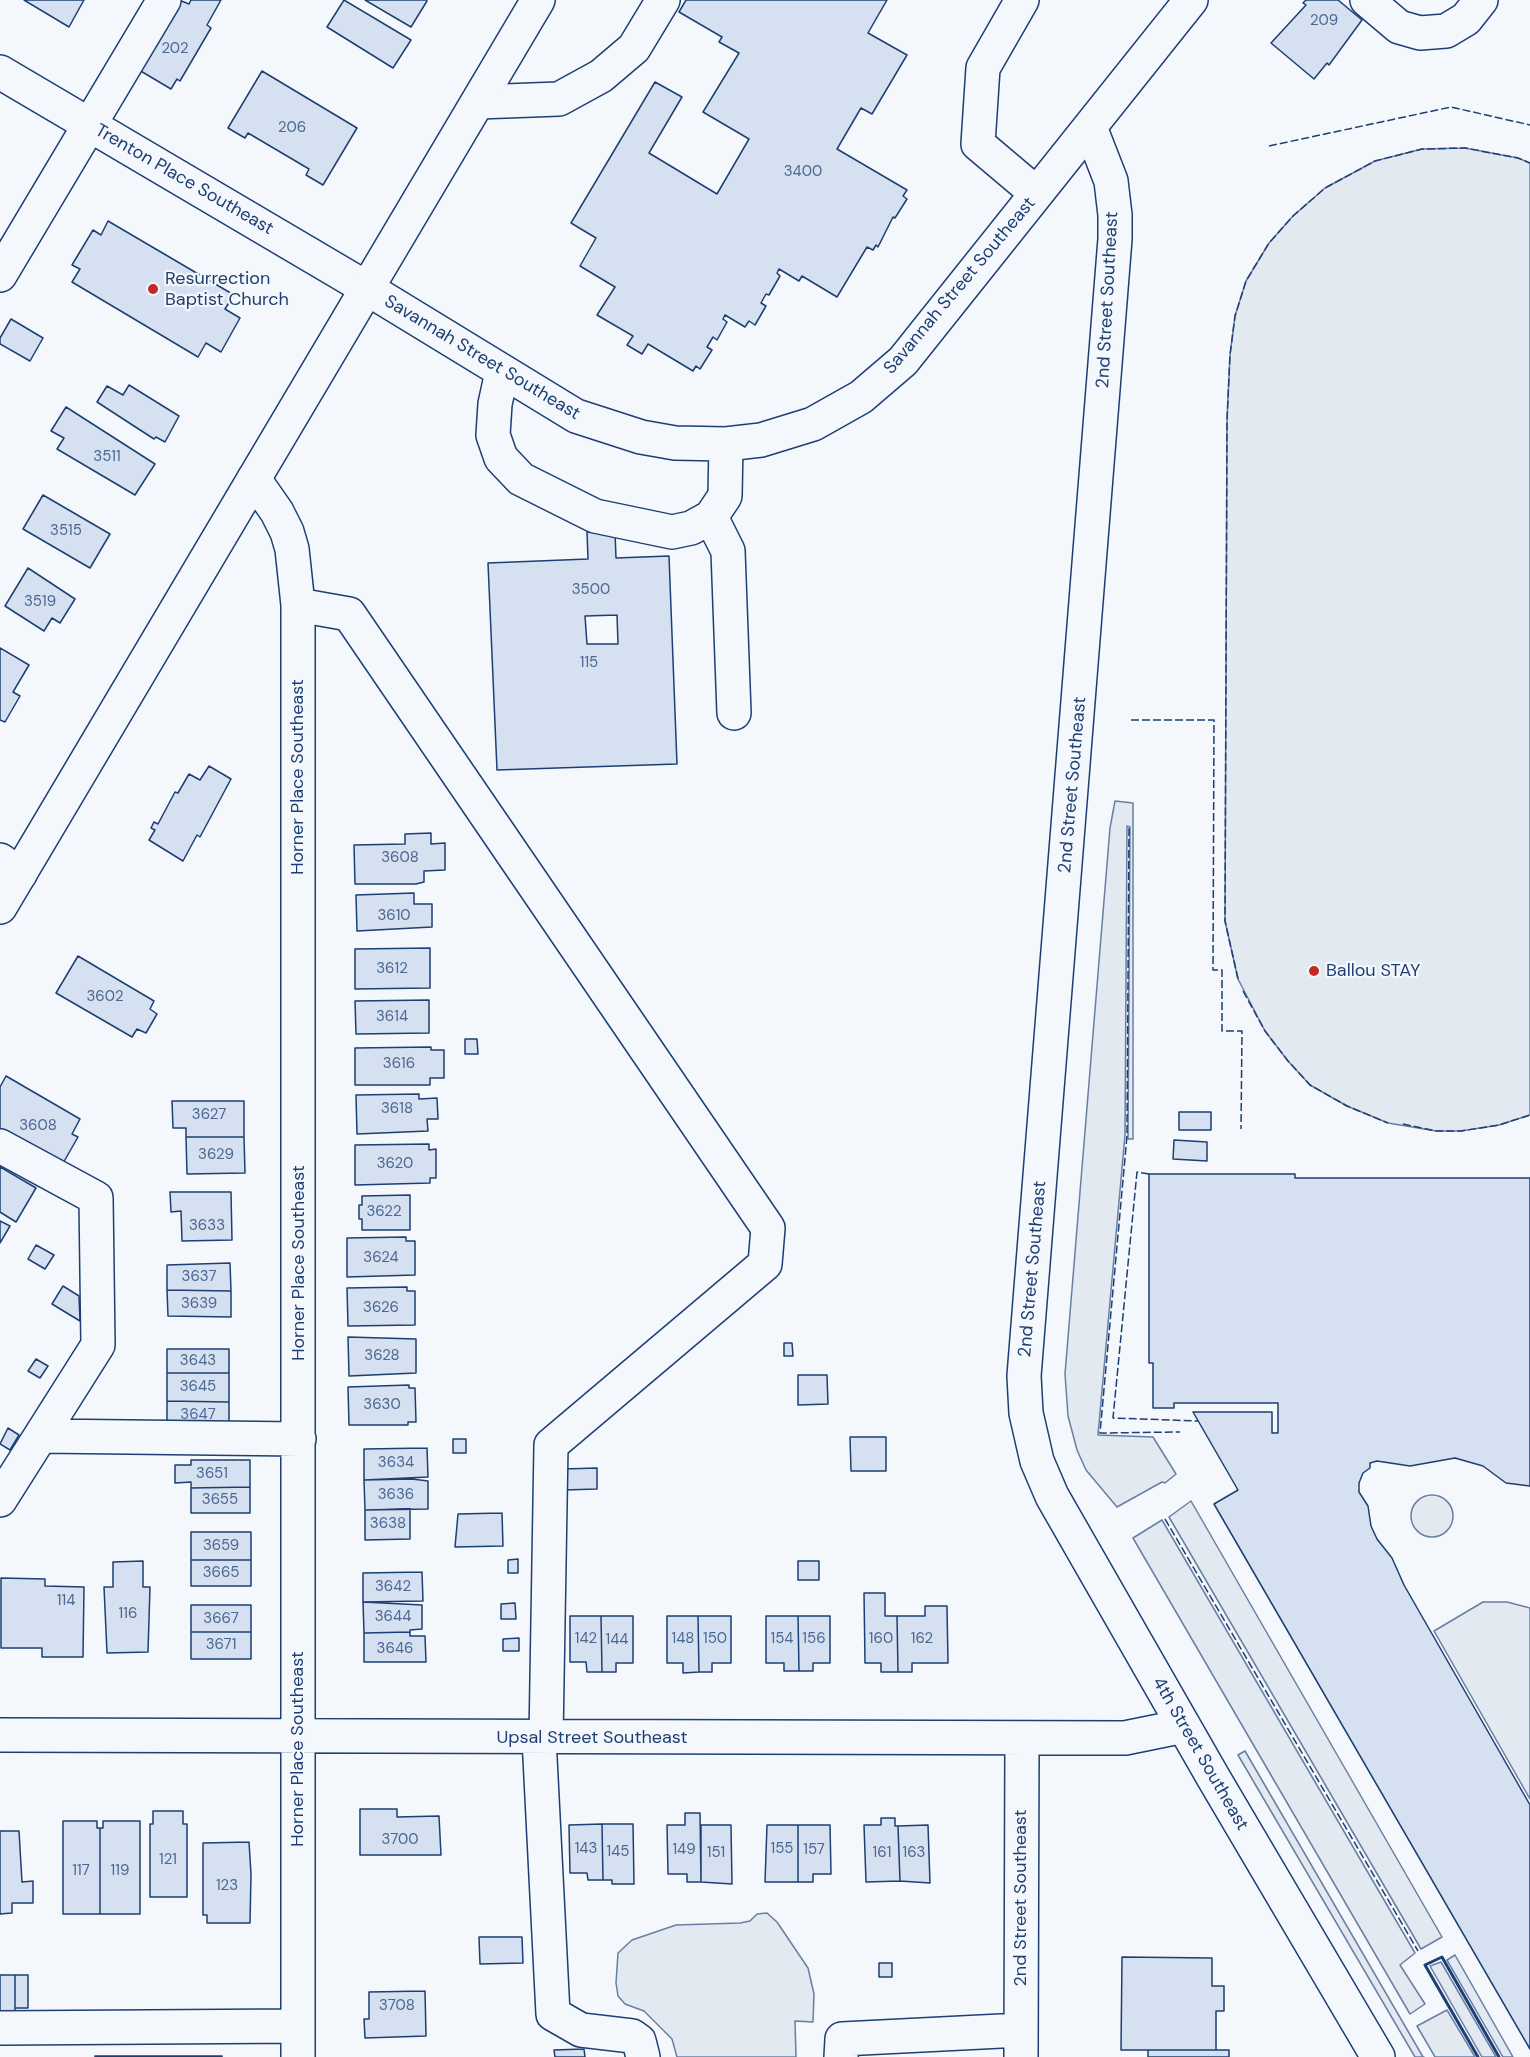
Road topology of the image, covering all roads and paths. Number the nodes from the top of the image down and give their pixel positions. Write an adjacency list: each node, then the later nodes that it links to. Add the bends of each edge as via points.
1 (164, 0): 10 (street)
2 (538, 0): 9 (street)
3 (663, 0): 9 (street, via 634,48 601,76 559,99)
4 (1022, 0): 12 (street, via 983,68 978,144)
5 (1191, 0): 11 (street, Savannah Street Southeast)
6 (1367, 0): 7 (street, via 1399,27 1420,33 1446,31 1466,19)
7 (1481, 0)
8 (0, 72): 10 (street, Trenton Place Southeast)
9 (478, 102): 14 (street)
10 (90, 125): 13 (street); 14 (street, Trenton Place Southeast)
11 (1090, 127): 12 (street, Savannah Street Southeast); 26 (street, 2nd Street Southeast, via 1111,181 1116,216 1024,1376)
12 (1036, 193): 16 (street, Savannah Street Southeast, via 903,361 876,386 813,424 761,440)
13 (0, 275)
14 (368, 289): 15 (street, Savannah Street Southeast); 17 (street)
15 (502, 372): 16 (street, Savannah Street Southeast, via 576,416 608,428 675,443); 18 (street, via 493,435 501,458 521,479 595,516 672,532 691,528)
16 (726, 444): 18 (street, via 725,496)
17 (254, 479): 19 (street, Horner Place Southeast, via 277,512 292,549); 21 (street)
18 (711, 517): 20 (street, via 728,551)
19 (298, 605): 25 (street, Horner Place Southeast); 31 (street, via 349,614 768,1228 765,1264 551,1445)
20 (734, 713)
21 (10, 867): 22 (street)
22 (0, 907)
23 (0, 1146): 24 (street, via 96,1198 98,1345)
24 (42, 1436): 25 (street); 27 (street)
25 (299, 1439): 30 (street, Horner Place Southeast)
26 (1033, 1446): 28 (street, 4th Street Southeast, via 1052,1496)
27 (0, 1500)
28 (1184, 1726): 32 (street, Upsal Street Southeast, via 1125,1737); 36 (street, 4th Street Southeast)
29 (0, 1735): 30 (street, Upsal Street Southeast)
30 (297, 1737): 31 (street, Upsal Street Southeast); 34 (street, Horner Place Southeast)
31 (543, 1738): 32 (street, Upsal Street Southeast); 37 (street, via 553,2014 581,2030 632,2036 639,2041)
32 (1022, 1738): 35 (street, 2nd Street Southeast)
33 (0, 2028): 34 (street)
34 (298, 2041)
35 (1021, 2043): 38 (street, via 842,2039)
36 (1366, 2053)
37 (643, 2057)
38 (841, 2057)

